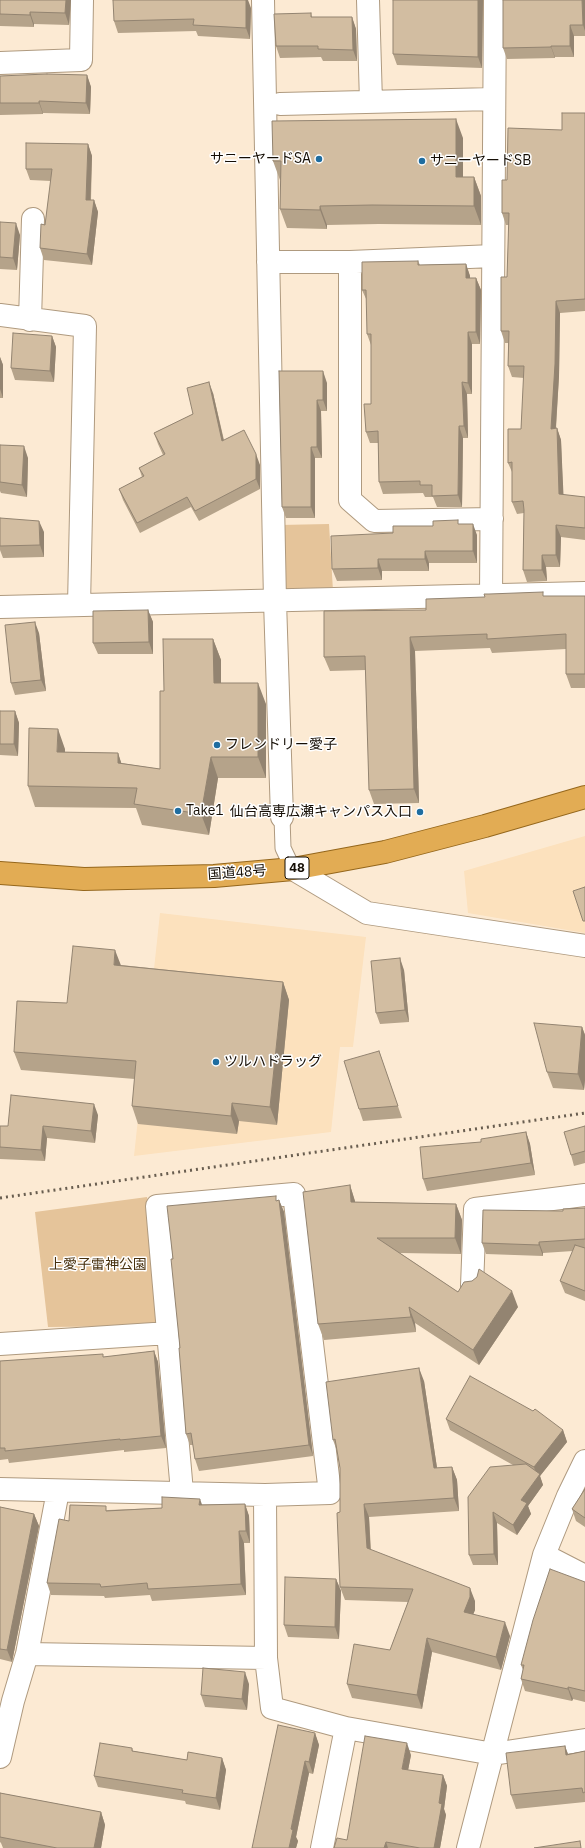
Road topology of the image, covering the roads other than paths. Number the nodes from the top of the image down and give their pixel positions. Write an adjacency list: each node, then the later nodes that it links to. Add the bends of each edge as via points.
1 (82, 0): 5 (street, via 80,60)
2 (263, 0): 11 (street)
3 (368, 0): 7 (street)
4 (495, 0): 6 (street)
5 (0, 63)
6 (494, 99): 7 (street); 10 (street)
7 (371, 102): 8 (street)
8 (280, 104)
9 (33, 219): 14 (street)
10 (493, 256): 12 (street); 15 (street)
11 (268, 262): 12 (street); 18 (street)
12 (350, 262): 15 (street, via 350,500 374,522)
13 (0, 315): 14 (street)
14 (30, 320): 19 (street, via 85,326)
15 (492, 519): 17 (street)
16 (585, 593): 17 (street)
17 (491, 596): 18 (street)
18 (275, 601): 19 (street); 22 (street)
19 (79, 604): 20 (street)
20 (0, 606)
21 (585, 797): 23 (highway, 国道48号 / 48, via 385,852)
22 (282, 817): 23 (lane, via 283,848)
23 (293, 869): 24 (highway, 国道48号 / 48, via 214,876 84,878); 25 (street, via 366,912)
24 (0, 873)
25 (585, 946)
26 (585, 1195): 27 (street, via 474,1209)
27 (472, 1286)
28 (169, 1333): 29 (street); 33 (street); 34 (street, via 157,1206 294,1194 330,1493)
29 (0, 1344)
30 (585, 1461): 35 (street)
31 (0, 1489): 32 (street)
32 (58, 1490): 33 (street); 37 (street)
33 (182, 1492): 34 (street)
34 (265, 1494): 38 (street)
35 (544, 1555): 36 (street); 42 (street)
36 (585, 1576)
37 (27, 1654): 38 (street); 39 (street)
38 (266, 1658): 40 (street, via 272,1708)
39 (7, 1700): 43 (street)
40 (346, 1728): 42 (street); 44 (street)
41 (585, 1740): 42 (street)
42 (493, 1754): 45 (street)
43 (0, 1757)
44 (322, 1848)
45 (468, 1848)

